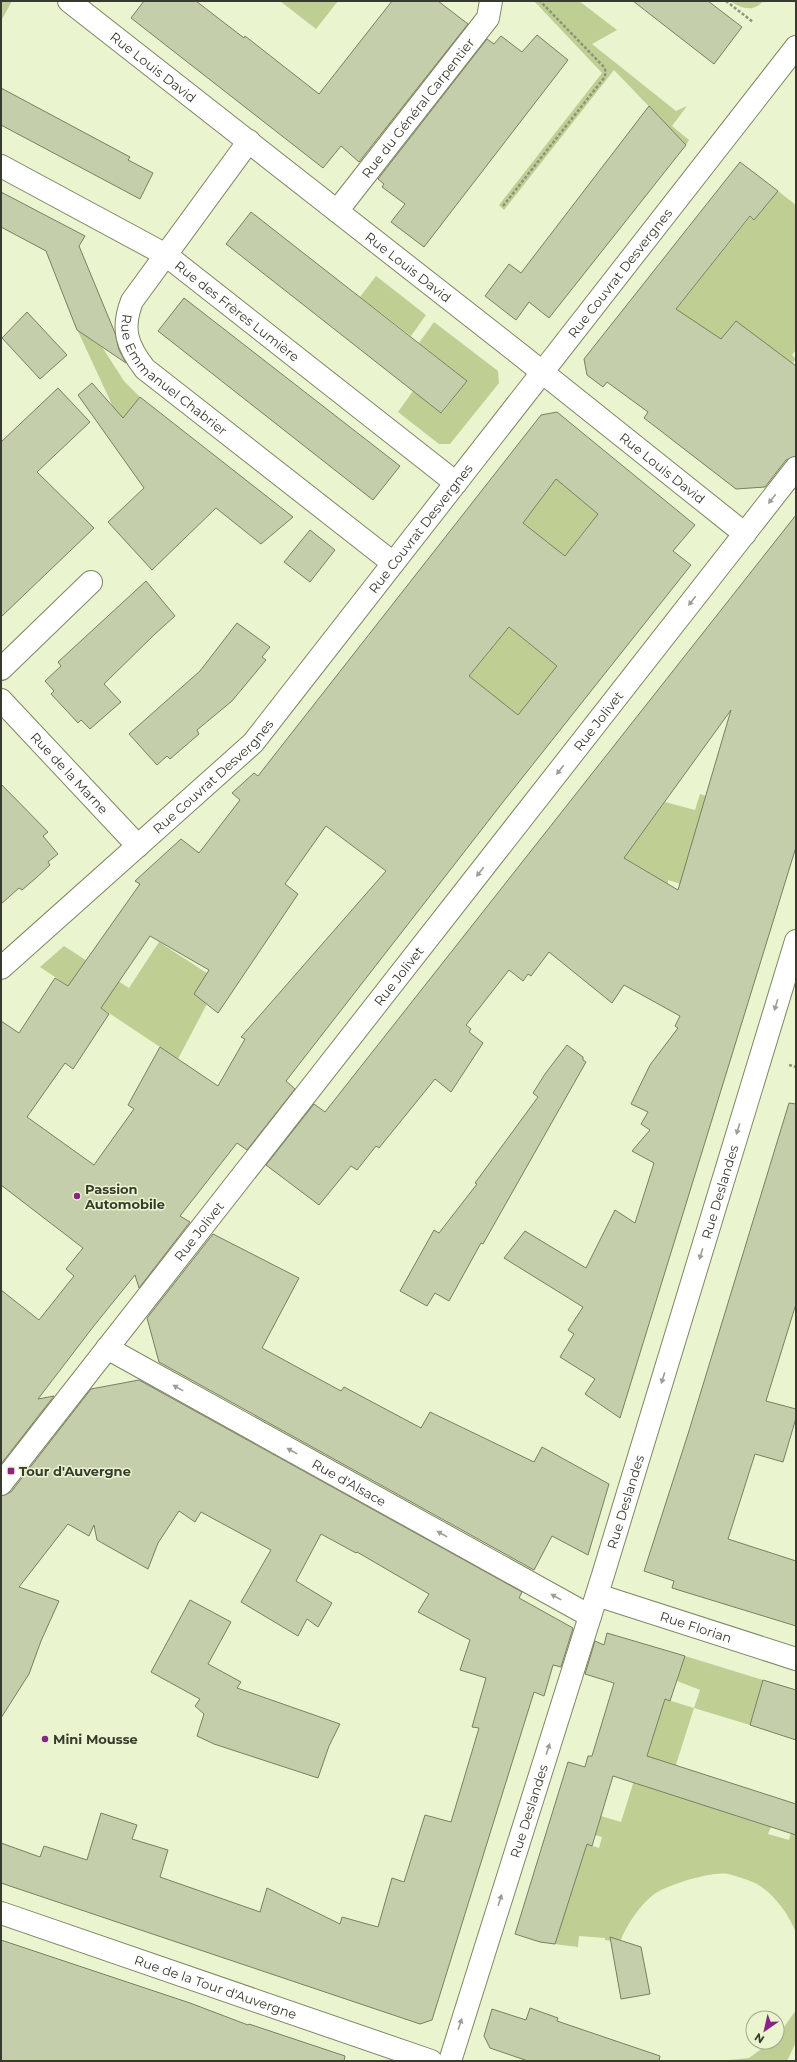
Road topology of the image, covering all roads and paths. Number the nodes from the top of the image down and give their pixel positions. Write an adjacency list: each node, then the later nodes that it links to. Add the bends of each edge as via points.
1 (491, 1): 10 (street, Rue du Général Carpentier, via 488,18)
2 (540, 1): 9 (path, via 606,72 604,78)
3 (726, 1): 5 (path)
4 (80, 4): 7 (street, Rue Louis David)
5 (753, 22)
6 (796, 47): 12 (street, Rue Couvrat Desvergnes)
7 (249, 141): 10 (street, Rue Louis David); 11 (street, Rue Emmanuel Chabrier)
8 (1, 166): 11 (street, Rue des Frères Lumière)
9 (503, 206)
10 (337, 211): 12 (street, Rue Louis David)
11 (166, 254): 14 (street, Rue des Frères Lumière); 16 (street, Rue Emmanuel Chabrier, via 132,301 127,314 128,342 136,358 145,369)
12 (542, 373): 14 (street, Rue Couvrat Desvergnes); 15 (street, Rue Louis David)
13 (796, 468): 15 (street, Rue Jolivet, one-way to 15)
14 (456, 483): 16 (street, Rue Couvrat Desvergnes)
15 (745, 534): 24 (street, Rue Jolivet, one-way to 24)
16 (393, 563): 20 (street, Rue Couvrat Desvergnes, via 253,743)
17 (92, 582): 18 (street)
18 (1, 669)
19 (1, 700): 20 (street, Rue de la Marne)
20 (138, 846): 22 (street, Rue Couvrat Desvergnes)
21 (796, 941): 23 (street, Rue Deslandes)
22 (1, 968)
23 (790, 984): 26 (street, Rue Deslandes, one-way to 26)
24 (107, 1348): 25 (street, Rue Jolivet); 27 (street, Rue d'Alsace, one-way to 24)
25 (1, 1484)
26 (597, 1595): 27 (street, Rue Deslandes); 28 (street, Rue Florian)
27 (590, 1616): 31 (street, Rue Deslandes, one-way to 27)
28 (796, 1659)
29 (1, 1913): 30 (street, Rue de la Tour d'Auvergne)
30 (430, 2061)
31 (450, 2061)

